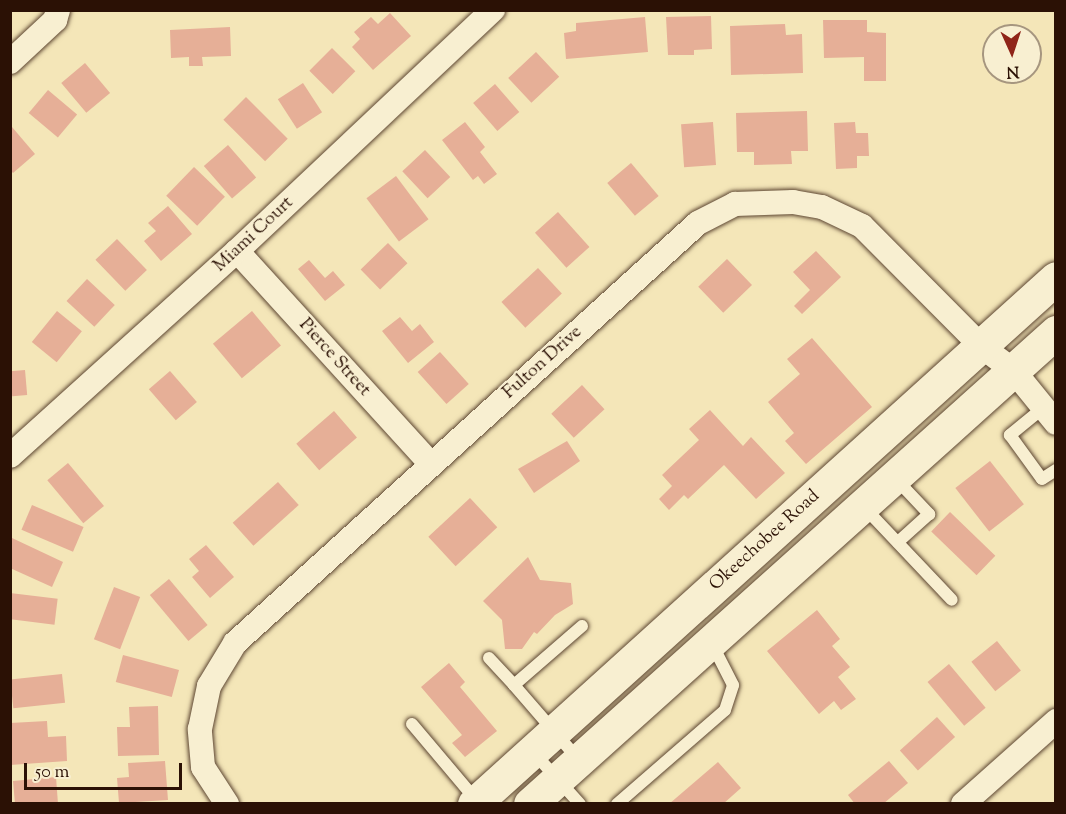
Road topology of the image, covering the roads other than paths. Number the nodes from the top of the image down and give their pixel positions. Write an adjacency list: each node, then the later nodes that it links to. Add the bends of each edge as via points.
1 (58, 10): 3 (street, via 55,20)
2 (493, 10): 4 (street, Miami Court)
3 (10, 62)
4 (237, 251): 10 (street, Miami Court); 11 (street, Pierce Street)
5 (1056, 278): 7 (main road, Okeechobee Road)
6 (1056, 332): 8 (main road, Okeechobee Road)
7 (981, 346): 8 (street, Fulton Drive); 11 (street, Fulton Drive, via 862,226 822,207 793,202 735,204 698,223); 23 (main road, Okeechobee Road)
8 (1013, 370): 9 (street, Fulton Drive); 13 (main road, Okeechobee Road)
9 (1049, 415): 12 (lane, via 1010,435 1042,479)
10 (10, 456)
11 (431, 464): 26 (street, Fulton Drive, via 235,643 209,686 200,729 203,767)
12 (1056, 470)
13 (893, 477): 14 (main road, Okeechobee Road); 15 (lane, via 929,514)
14 (862, 505): 15 (lane); 18 (main road, Okeechobee Road)
15 (897, 542): 16 (lane)
16 (952, 600)
17 (582, 626): 20 (lane)
18 (711, 641): 24 (main road, Okeechobee Road); 29 (lane, via 733,685 725,710)
19 (489, 658): 20 (lane)
20 (514, 685): 23 (lane)
21 (1056, 721): 30 (street)
22 (412, 724): 25 (lane)
23 (543, 742): 24 (lane); 24 (lane); 25 (main road, Okeechobee Road)
24 (568, 769): 27 (main road, Okeechobee Road); 28 (lane)
25 (476, 802)
26 (226, 804)
27 (530, 804)
28 (580, 804)
29 (617, 804)
30 (963, 804)

